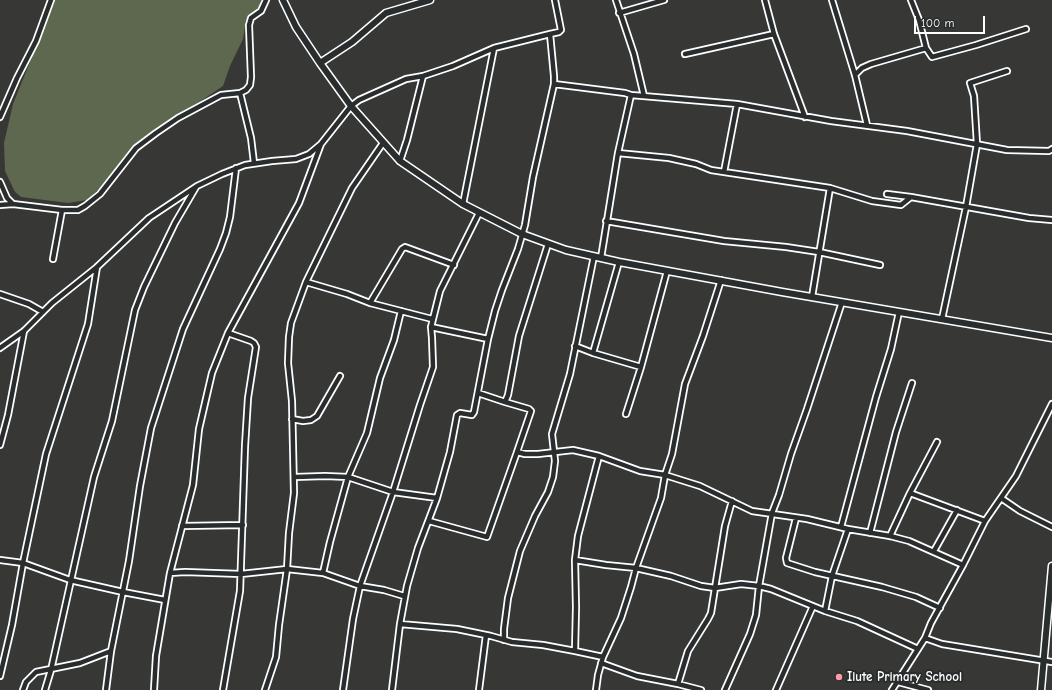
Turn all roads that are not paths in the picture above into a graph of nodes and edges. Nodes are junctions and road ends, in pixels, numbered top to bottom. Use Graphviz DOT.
graph roads {
  1 [pos="51,0"];
  2 [pos="266,0"];
  3 [pos="283,0"];
  4 [pos="430,0"];
  5 [pos="555,0"];
  6 [pos="616,0"];
  7 [pos="664,0"];
  8 [pos="765,0"];
  9 [pos="832,0"];
  10 [pos="911,0"];
  11 [pos="619,13"];
  12 [pos="1026,29"];
  13 [pos="550,34"];
  14 [pos="774,34"];
  15 [pos="494,48"];
  16 [pos="926,48"];
  17 [pos="685,54"];
  18 [pos="320,63"];
  19 [pos="1006,71"];
  20 [pos="855,74"];
  21 [pos="423,76"];
  22 [pos="554,84"];
  23 [pos="240,93"];
  24 [pos="631,95"];
  25 [pos="644,96"];
  26 [pos="736,104"];
  27 [pos="351,106"];
  28 [pos="805,117"];
  29 [pos="0,118"];
  30 [pos="867,125"];
  31 [pos="383,143"];
  32 [pos="321,144"];
  33 [pos="977,144"];
  34 [pos="1052,149"];
  35 [pos="618,153"];
  36 [pos="400,161"];
  37 [pos="254,163"];
  38 [pos="236,168"];
  39 [pos="724,172"];
  40 [pos="0,182"];
  41 [pos="197,186"];
  42 [pos="830,188"];
  43 [pos="887,194"];
  44 [pos="911,197"];
  45 [pos="13,204"];
  46 [pos="462,204"];
  47 [pos="0,205"];
  48 [pos="966,207"];
  49 [pos="62,210"];
  50 [pos="480,213"];
  51 [pos="1052,220"];
  52 [pos="606,221"];
  53 [pos="522,234"];
  54 [pos="548,244"];
  55 [pos="819,252"];
  56 [pos="594,256"];
  57 [pos="53,258"];
  58 [pos="601,258"];
  59 [pos="619,262"];
  60 [pos="454,265"];
  61 [pos="880,265"];
  62 [pos="97,268"];
  63 [pos="667,271"];
  64 [pos="721,280"];
  65 [pos="306,282"];
  66 [pos="0,294"];
  67 [pos="812,297"];
  68 [pos="842,302"];
  69 [pos="370,303"];
  70 [pos="401,311"];
  71 [pos="43,312"];
  72 [pos="899,312"];
  73 [pos="432,319"];
  74 [pos="942,319"];
  75 [pos="430,328"];
  76 [pos="24,331"];
  77 [pos="228,333"];
  78 [pos="1052,338"];
  79 [pos="488,339"];
  80 [pos="576,346"];
  81 [pos="0,348"];
  82 [pos="593,352"];
  83 [pos="641,367"];
  84 [pos="340,376"];
  85 [pos="912,383"];
  86 [pos="478,393"];
  87 [pos="505,402"];
  88 [pos="1052,404"];
  89 [pos="626,414"];
  90 [pos="292,419"];
  91 [pos="937,442"];
  92 [pos="0,445"];
  93 [pos="517,452"];
  94 [pos="554,453"];
  95 [pos="599,456"];
  96 [pos="665,476"];
  97 [pos="295,477"];
  98 [pos="348,477"];
  99 [pos="393,492"];
  100 [pos="910,493"];
  101 [pos="437,498"];
  102 [pos="1001,498"];
  103 [pos="732,501"];
  104 [pos="957,510"];
  105 [pos="772,513"];
  106 [pos="796,518"];
  107 [pos="429,521"];
  108 [pos="985,521"];
  109 [pos="243,525"];
  110 [pos="182,526"];
  111 [pos="841,527"];
  112 [pos="1052,527"];
  113 [pos="848,529"];
  114 [pos="870,533"];
  115 [pos="890,536"];
  116 [pos="934,551"];
  117 [pos="0,560"];
  118 [pos="575,560"];
  119 [pos="23,563"];
  120 [pos="963,565"];
  121 [pos="1052,566"];
  122 [pos="636,568"];
  123 [pos="286,569"];
  124 [pos="170,573"];
  125 [pos="323,573"];
  126 [pos="241,574"];
  127 [pos="832,576"];
  128 [pos="70,580"];
  129 [pos="360,586"];
  130 [pos="759,586"];
  131 [pos="715,588"];
  132 [pos="123,592"];
  133 [pos="404,596"];
  134 [pos="165,600"];
  135 [pos="813,606"];
  136 [pos="940,608"];
  137 [pos="825,611"];
  138 [pos="400,624"];
  139 [pos="486,635"];
  140 [pos="926,638"];
  141 [pos="504,640"];
  142 [pos="918,649"];
  143 [pos="111,651"];
  144 [pos="575,651"];
  145 [pos="604,657"];
  146 [pos="1044,662"];
  147 [pos="1052,662"];
  148 [pos="601,663"];
  149 [pos="51,670"];
  150 [pos="0,676"];
  151 [pos="898,682"];
  152 [pos="678,684"];
  153 [pos="23,690"];
  154 [pos="45,690"];
  155 [pos="106,690"];
  156 [pos="154,690"];
  157 [pos="222,690"];
  158 [pos="265,690"];
  159 [pos="343,690"];
  160 [pos="392,690"];
  161 [pos="479,690"];
  162 [pos="596,690"];
  163 [pos="701,690"];
  164 [pos="725,690"];
  165 [pos="776,690"];
  166 [pos="892,690"];
  167 [pos="928,690"];
  168 [pos="1041,690"];
  1 -- 29 [label="street"];
  2 -- 23 [label="street"];
  3 -- 18 [label="main road"];
  4 -- 18 [label="main road"];
  5 -- 13 [label="street"];
  6 -- 11 [label="street"];
  7 -- 11 [label="street"];
  8 -- 14 [label="street"];
  9 -- 20 [label="street"];
  10 -- 16 [label="street"];
  11 -- 25 [label="street"];
  12 -- 16 [label="street"];
  13 -- 15 [label="street"];
  13 -- 22 [label="street"];
  14 -- 17 [label="street"];
  14 -- 28 [label="street"];
  15 -- 21 [label="street"];
  15 -- 46 [label="street"];
  16 -- 20 [label="street"];
  18 -- 27 [label="main road"];
  19 -- 33 [label="street"];
  20 -- 30 [label="street"];
  21 -- 27 [label="street"];
  21 -- 36 [label="street"];
  22 -- 24 [label="street"];
  22 -- 53 [label="street"];
  23 -- 37 [label="street"];
  23 -- 49 [label="street"];
  24 -- 25 [label="street"];
  24 -- 35 [label="street"];
  25 -- 26 [label="street"];
  26 -- 28 [label="street"];
  26 -- 39 [label="street"];
  27 -- 31 [label="main road"];
  27 -- 32 [label="street"];
  28 -- 30 [label="street"];
  30 -- 33 [label="street"];
  31 -- 36 [label="main road"];
  31 -- 65 [label="street"];
  32 -- 37 [label="street"];
  32 -- 77 [label="street"];
  33 -- 34 [label="street"];
  33 -- 48 [label="street"];
  35 -- 39 [label="street"];
  35 -- 52 [label="street"];
  36 -- 46 [label="main road"];
  37 -- 38 [label="street"];
  38 -- 41 [label="street"];
  38 -- 132 [label="street"];
  39 -- 42 [label="street"];
  40 -- 45 [label="street"];
  41 -- 62 [label="street"];
  41 -- 128 [label="street"];
  42 -- 44 [label="street"];
  42 -- 55 [label="street"];
  43 -- 44 [label="street"];
  44 -- 48 [label="street"];
  45 -- 47 [label="street"];
  45 -- 49 [label="street"];
  46 -- 50 [label="main road"];
  48 -- 51 [label="street"];
  48 -- 74 [label="street"];
  49 -- 57 [label="street"];
  50 -- 53 [label="main road"];
  50 -- 60 [label="street"];
  52 -- 55 [label="street"];
  52 -- 58 [label="street"];
  53 -- 54 [label="main road"];
  53 -- 79 [label="street"];
  54 -- 56 [label="main road"];
  54 -- 87 [label="street"];
  55 -- 61 [label="street"];
  55 -- 67 [label="street"];
  56 -- 58 [label="main road"];
  56 -- 80 [label="street"];
  58 -- 59 [label="main road"];
  59 -- 63 [label="main road"];
  59 -- 82 [label="street"];
  60 -- 69 [label="street"];
  60 -- 73 [label="street"];
  62 -- 71 [label="street"];
  62 -- 119 [label="street"];
  63 -- 64 [label="main road"];
  63 -- 83 [label="street"];
  64 -- 67 [label="main road"];
  64 -- 96 [label="street"];
  65 -- 69 [label="street"];
  65 -- 90 [label="street"];
  66 -- 71 [label="street"];
  67 -- 68 [label="main road"];
  68 -- 72 [label="main road"];
  68 -- 105 [label="street"];
  69 -- 70 [label="street"];
  70 -- 73 [label="street"];
  70 -- 98 [label="street"];
  71 -- 76 [label="street"];
  72 -- 74 [label="main road"];
  72 -- 111 [label="street"];
  73 -- 75 [label="street"];
  74 -- 78 [label="main road"];
  75 -- 79 [label="street"];
  75 -- 99 [label="street"];
  76 -- 81 [label="street"];
  76 -- 92 [label="street"];
  77 -- 109 [label="street"];
  77 -- 110 [label="street"];
  79 -- 86 [label="street"];
  80 -- 82 [label="street"];
  80 -- 94 [label="street"];
  82 -- 83 [label="street"];
  83 -- 89 [label="street"];
  84 -- 90 [label="street"];
  85 -- 114 [label="street"];
  86 -- 87 [label="street"];
  86 -- 101 [label="street"];
  87 -- 93 [label="street"];
  88 -- 102 [label="street"];
  90 -- 97 [label="street"];
  91 -- 100 [label="street"];
  93 -- 94 [label="street"];
  93 -- 107 [label="street"];
  94 -- 95 [label="street"];
  94 -- 141 [label="street"];
  95 -- 96 [label="street"];
  95 -- 118 [label="street"];
  96 -- 103 [label="street"];
  96 -- 122 [label="street"];
  97 -- 98 [label="street"];
  97 -- 123 [label="street"];
  98 -- 99 [label="street"];
  98 -- 125 [label="street"];
  99 -- 101 [label="street"];
  99 -- 129 [label="street"];
  100 -- 104 [label="street"];
  100 -- 115 [label="street"];
  101 -- 107 [label="street"];
  102 -- 108 [label="street"];
  102 -- 112 [label="street"];
  103 -- 105 [label="street"];
  103 -- 131 [label="street"];
  104 -- 108 [label="street"];
  104 -- 116 [label="street"];
  105 -- 106 [label="street"];
  105 -- 130 [label="street"];
  106 -- 111 [label="street"];
  106 -- 127 [label="street"];
  107 -- 133 [label="street"];
  108 -- 120 [label="street"];
  109 -- 110 [label="street"];
  109 -- 126 [label="street"];
  110 -- 124 [label="street"];
  111 -- 113 [label="street"];
  113 -- 114 [label="street"];
  113 -- 127 [label="street"];
  114 -- 115 [label="street"];
  115 -- 116 [label="street"];
  116 -- 120 [label="street"];
  117 -- 119 [label="street"];
  118 -- 122 [label="street"];
  118 -- 144 [label="street"];
  119 -- 128 [label="street"];
  119 -- 150 [label="street"];
  120 -- 136 [label="street"];
  121 -- 146 [label="main road"];
  122 -- 131 [label="street"];
  122 -- 145 [label="street"];
  123 -- 125 [label="street"];
  123 -- 126 [label="street"];
  123 -- 158 [label="street"];
  124 -- 126 [label="street"];
  124 -- 134 [label="street"];
  125 -- 129 [label="street"];
  126 -- 157 [label="street"];
  127 -- 136 [label="street"];
  127 -- 137 [label="street"];
  128 -- 132 [label="street"];
  128 -- 149 [label="street"];
  129 -- 133 [label="street"];
  129 -- 159 [label="street"];
  130 -- 131 [label="street"];
  130 -- 135 [label="street"];
  130 -- 164 [label="street"];
  131 -- 152 [label="street"];
  132 -- 134 [label="street"];
  132 -- 143 [label="street"];
  133 -- 138 [label="street"];
  134 -- 156 [label="street"];
  135 -- 137 [label="street"];
  135 -- 165 [label="street"];
  136 -- 140 [label="street"];
  137 -- 142 [label="street"];
  138 -- 139 [label="street"];
  138 -- 160 [label="street"];
  139 -- 141 [label="street"];
  139 -- 161 [label="street"];
  140 -- 142 [label="street"];
  140 -- 146 [label="street"];
  141 -- 144 [label="street"];
  142 -- 151 [label="street"];
  143 -- 149 [label="street"];
  143 -- 155 [label="street"];
  144 -- 145 [label="street"];
  145 -- 148 [label="street"];
  146 -- 147 [label="street"];
  146 -- 168 [label="main road"];
  148 -- 152 [label="street"];
  148 -- 162 [label="street"];
  149 -- 153 [label="street"];
  149 -- 154 [label="street"];
  151 -- 166 [label="street"];
  151 -- 167 [label="street"];
  152 -- 163 [label="street"];
}
